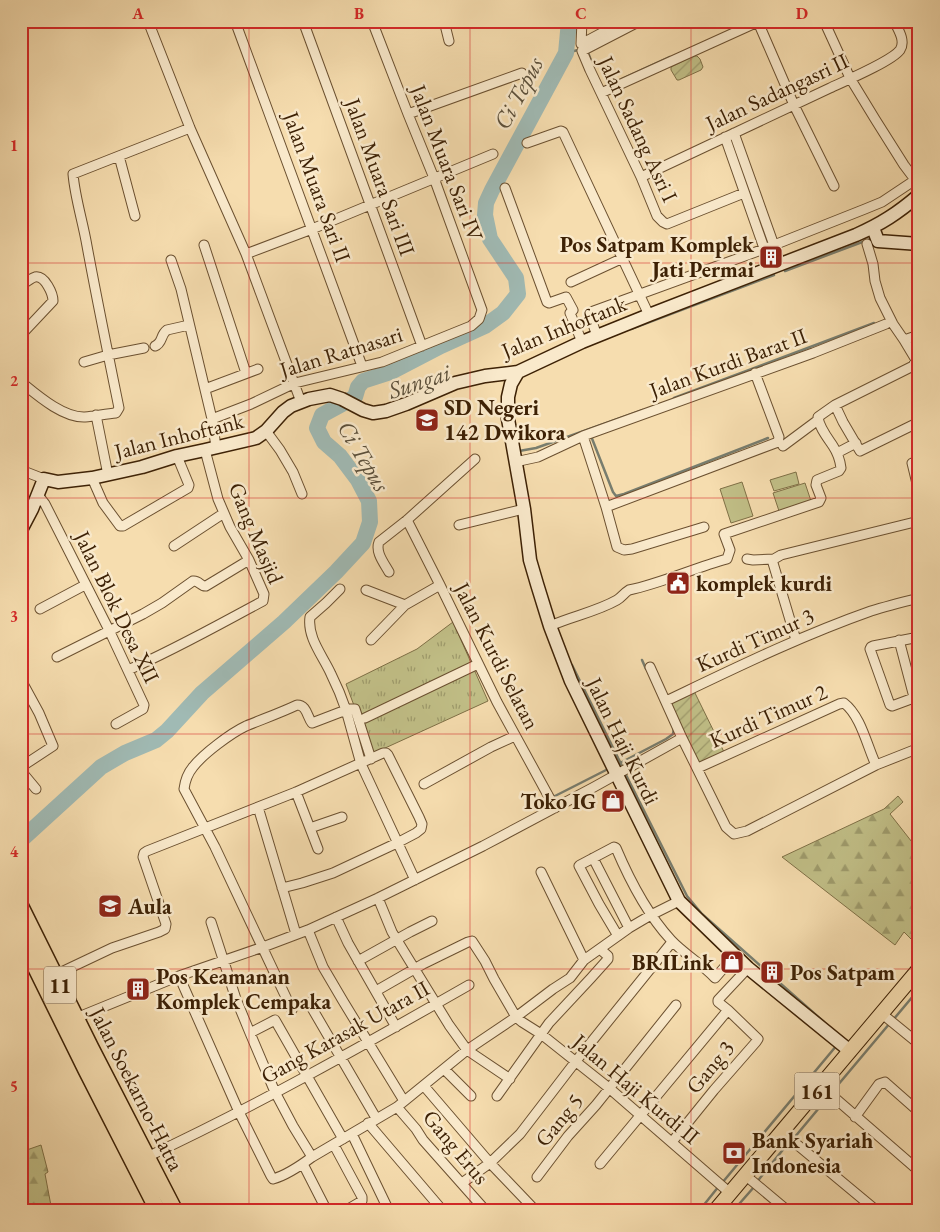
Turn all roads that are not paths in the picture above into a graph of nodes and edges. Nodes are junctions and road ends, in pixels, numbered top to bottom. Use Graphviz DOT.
graph roads {
  1 [pos="148,21"];
  2 [pos="235,21"];
  3 [pos="303,21"];
  4 [pos="372,21"];
  5 [pos="444,21"];
  6 [pos="582,21"];
  7 [pos="624,21"];
  8 [pos="640,21"];
  9 [pos="824,21"];
  10 [pos="894,21"];
  11 [pos="759,22"];
  12 [pos="449,41"];
  13 [pos="584,49"];
  14 [pos="522,74"];
  15 [pos="850,78"];
  16 [pos="601,93"];
  17 [pos="794,105"];
  18 [pos="408,114"];
  19 [pos="190,128"];
  20 [pos="734,133"];
  21 [pos="725,138"];
  22 [pos="527,143"];
  23 [pos="493,154"];
  24 [pos="120,156"];
  25 [pos="641,177"];
  26 [pos="434,178"];
  27 [pos="917,183"];
  28 [pos="834,186"];
  29 [pos="505,188"];
  30 [pos="744,193"];
  31 [pos="919,195"];
  32 [pos="370,204"];
  33 [pos="135,216"];
  34 [pos="873,228"];
  35 [pos="312,229"];
  36 [pos="867,244"];
  37 [pos="919,244"];
  38 [pos="204,245"];
  39 [pos="774,245"];
  40 [pos="764,249"];
  41 [pos="246,254"];
  42 [pos="623,258"];
  43 [pos="171,260"];
  44 [pos="776,266"];
  45 [pos="572,282"];
  46 [pos="21,286"];
  47 [pos="640,295"];
  48 [pos="649,315"];
  49 [pos="480,319"];
  50 [pos="886,324"];
  51 [pos="189,325"];
  52 [pos="21,335"];
  53 [pos="597,336"];
  54 [pos="919,336"];
  55 [pos="904,340"];
  56 [pos="582,342"];
  57 [pos="155,346"];
  58 [pos="422,346"];
  59 [pos="144,348"];
  60 [pos="108,355"];
  61 [pos="84,362"];
  62 [pos="362,366"];
  63 [pos="258,369"];
  64 [pos="518,372"];
  65 [pos="246,373"];
  66 [pos="755,373"];
  67 [pos="21,382"];
  68 [pos="205,389"];
  69 [pos="298,394"];
  70 [pos="835,406"];
  71 [pos="96,415"];
  72 [pos="212,419"];
  73 [pos="818,420"];
  74 [pos="919,422"];
  75 [pos="266,431"];
  76 [pos="583,436"];
  77 [pos="856,443"];
  78 [pos="213,445"];
  79 [pos="783,446"];
  80 [pos="837,453"];
  81 [pos="177,456"];
  82 [pos="475,458"];
  83 [pos="515,462"];
  84 [pos="912,463"];
  85 [pos="21,470"];
  86 [pos="108,475"];
  87 [pos="92,478"];
  88 [pos="44,479"];
  89 [pos="919,492"];
  90 [pos="302,494"];
  91 [pos="38,495"];
  92 [pos="606,507"];
  93 [pos="524,509"];
  94 [pos="224,512"];
  95 [pos="407,520"];
  96 [pos="919,521"];
  97 [pos="459,525"];
  98 [pos="704,528"];
  99 [pos="21,530"];
  100 [pos="174,546"];
  101 [pos="747,559"];
  102 [pos="774,559"];
  103 [pos="249,560"];
  104 [pos="389,572"];
  105 [pos="85,585"];
  106 [pos="440,585"];
  107 [pos="340,588"];
  108 [pos="366,590"];
  109 [pos="919,598"];
  110 [pos="405,605"];
  111 [pos="40,609"];
  112 [pos="552,625"];
  113 [pos="109,630"];
  114 [pos="919,638"];
  115 [pos="371,640"];
  116 [pos="796,640"];
  117 [pos="899,640"];
  118 [pos="57,657"];
  119 [pos="478,664"];
  120 [pos="650,667"];
  121 [pos="128,670"];
  122 [pos="21,680"];
  123 [pos="916,697"];
  124 [pos="666,701"];
  125 [pos="346,710"];
  126 [pos="365,718"];
  127 [pos="116,724"];
  128 [pos="515,736"];
  129 [pos="682,738"];
  130 [pos="919,748"];
  131 [pos="371,759"];
  132 [pos="360,764"];
  133 [pos="876,765"];
  134 [pos="698,768"];
  135 [pos="21,769"];
  136 [pos="622,772"];
  137 [pos="424,784"];
  138 [pos="36,789"];
  139 [pos="296,792"];
  140 [pos="258,807"];
  141 [pos="555,808"];
  142 [pos="342,817"];
  143 [pos="310,828"];
  144 [pos="205,829"];
  145 [pos="397,843"];
  146 [pos="318,849"];
  147 [pos="593,858"];
  148 [pos="541,872"];
  149 [pos="415,880"];
  150 [pos="282,888"];
  151 [pos="378,898"];
  152 [pos="680,901"];
  153 [pos="21,907"];
  154 [pos="651,916"];
  155 [pos="336,917"];
  156 [pos="432,921"];
  157 [pos="211,922"];
  158 [pos="629,928"];
  159 [pos="308,930"];
  160 [pos="296,934"];
  161 [pos="618,936"];
  162 [pos="21,938"];
  163 [pos="396,940"];
  164 [pos="672,942"];
  165 [pos="263,947"];
  166 [pos="600,949"];
  167 [pos="735,955"];
  168 [pos="584,960"];
  169 [pos="223,961"];
  170 [pos="358,961"];
  171 [pos="748,968"];
  172 [pos="415,969"];
  173 [pos="919,970"];
  174 [pos="55,975"];
  175 [pos="179,976"];
  176 [pos="469,985"];
  177 [pos="376,991"];
  178 [pos="306,1003"];
  179 [pos="436,1004"];
  180 [pos="676,1005"];
  181 [pos="292,1010"];
  182 [pos="728,1010"];
  183 [pos="881,1014"];
  184 [pos="516,1017"];
  185 [pos="76,1018"];
  186 [pos="396,1027"];
  187 [pos="250,1032"];
  188 [pos="541,1034"];
  189 [pos="368,1043"];
  190 [pos="919,1044"];
  191 [pos="468,1050"];
  192 [pos="850,1051"];
  193 [pos="340,1057"];
  194 [pos="576,1062"];
  195 [pos="93,1067"];
  196 [pos="444,1069"];
  197 [pos="308,1076"];
  198 [pos="510,1079"];
  199 [pos="424,1086"];
  200 [pos="610,1088"];
  201 [pos="825,1090"];
  202 [pos="275,1092"];
  203 [pos="470,1096"];
  204 [pos="497,1096"];
  205 [pos="400,1104"];
  206 [pos="239,1112"];
  207 [pos="919,1112"];
  208 [pos="640,1115"];
  209 [pos="855,1116"];
  210 [pos="372,1121"];
  211 [pos="782,1132"];
  212 [pos="352,1134"];
  213 [pos="343,1139"];
  214 [pos="672,1142"];
  215 [pos="334,1145"];
  216 [pos="147,1157"];
  217 [pos="312,1157"];
  218 [pos="490,1163"];
  219 [pos="302,1164"];
  220 [pos="600,1164"];
  221 [pos="919,1171"];
  222 [pos="745,1175"];
  223 [pos="537,1177"];
  224 [pos="462,1183"];
  225 [pos="730,1194"];
  226 [pos="439,1210"];
  227 [pos="158,1211"];
  228 [pos="175,1211"];
  229 [pos="327,1211"];
  230 [pos="345,1211"];
  231 [pos="389,1211"];
  232 [pos="486,1211"];
  233 [pos="536,1211"];
  234 [pos="715,1211"];
  235 [pos="788,1211"];
  236 [pos="877,1211"];
  1 -- 19 [label="street"];
  2 -- 35 [label="street, Jalan Muara Sari II"];
  3 -- 32 [label="street, Jalan Muara Sari III"];
  4 -- 18 [label="street, Jalan Muara Sari IV"];
  5 -- 12 [label="street"];
  6 -- 13 [label="street"];
  7 -- 13 [label="street"];
  8 -- 13 [label="street"];
  9 -- 15 [label="street"];
  10 -- 15 [label="street, Jalan Sadangasri II"];
  11 -- 16 [label="street"];
  11 -- 17 [label="street"];
  13 -- 16 [label="street, Jalan Sadang Asri I"];
  14 -- 18 [label="street"];
  15 -- 17 [label="street, Jalan Sadangasri II"];
  15 -- 27 [label="street"];
  16 -- 25 [label="street, Jalan Sadang Asri I"];
  17 -- 20 [label="street, Jalan Sadangasri II"];
  17 -- 28 [label="street"];
  18 -- 26 [label="street, Jalan Muara Sari IV"];
  19 -- 24 [label="street"];
  19 -- 41 [label="street"];
  20 -- 21 [label="street, Jalan Sadangasri II"];
  20 -- 39 [label="street"];
  21 -- 25 [label="street, Jalan Sadangasri II"];
  21 -- 30 [label="street"];
  22 -- 42 [label="street"];
  23 -- 26 [label="street"];
  24 -- 33 [label="street"];
  24 -- 60 [label="street"];
  25 -- 30 [label="street, Jalan Sadang Asri I"];
  26 -- 32 [label="street"];
  26 -- 49 [label="street, Jalan Muara Sari IV"];
  27 -- 39 [label="street"];
  29 -- 56 [label="street"];
  30 -- 40 [label="street"];
  31 -- 34 [label="main road, Jalan Inhoftank"];
  32 -- 35 [label="street"];
  32 -- 58 [label="street, Jalan Muara Sari III"];
  34 -- 37 [label="main road"];
  34 -- 44 [label="main road, Jalan Inhoftank"];
  35 -- 41 [label="street"];
  35 -- 62 [label="street, Jalan Muara Sari II"];
  36 -- 55 [label="street"];
  38 -- 65 [label="street"];
  39 -- 40 [label="street"];
  39 -- 44 [label="street"];
  40 -- 44 [label="street"];
  40 -- 47 [label="street"];
  41 -- 69 [label="street"];
  42 -- 45 [label="street"];
  42 -- 47 [label="street"];
  43 -- 51 [label="street, Gang Masjid"];
  44 -- 48 [label="main road, Jalan Inhoftank"];
  46 -- 52 [label="street"];
  47 -- 48 [label="street"];
  47 -- 53 [label="street"];
  48 -- 53 [label="main road, Jalan Inhoftank"];
  49 -- 58 [label="street, Jalan Ratnasari"];
  50 -- 66 [label="street, Jalan Kurdi Barat II"];
  51 -- 57 [label="street"];
  51 -- 68 [label="street, Gang Masjid"];
  53 -- 56 [label="main road, Jalan Inhoftank"];
  54 -- 55 [label="street"];
  55 -- 70 [label="street"];
  56 -- 64 [label="main road, Jalan Inhoftank"];
  58 -- 62 [label="street, Jalan Ratnasari"];
  59 -- 60 [label="street"];
  60 -- 61 [label="street"];
  60 -- 71 [label="street"];
  62 -- 69 [label="street, Jalan Ratnasari"];
  63 -- 65 [label="street"];
  64 -- 69 [label="main road, Jalan Inhoftank"];
  64 -- 83 [label="main road, Jalan Haji Kurdi"];
  65 -- 68 [label="street"];
  66 -- 76 [label="street, Jalan Kurdi Barat II"];
  66 -- 92 [label="street"];
  67 -- 71 [label="street"];
  68 -- 72 [label="street, Gang Masjid"];
  69 -- 72 [label="street, Jalan Ratnasari"];
  69 -- 75 [label="main road, Jalan Inhoftank"];
  70 -- 73 [label="street"];
  70 -- 77 [label="street"];
  71 -- 86 [label="street"];
  72 -- 78 [label="street, Gang Masjid"];
  73 -- 79 [label="street"];
  73 -- 80 [label="street"];
  74 -- 77 [label="street"];
  75 -- 78 [label="main road, Jalan Inhoftank"];
  75 -- 90 [label="street"];
  76 -- 83 [label="street, Jalan Kurdi Barat II"];
  76 -- 92 [label="street"];
  77 -- 80 [label="street"];
  78 -- 81 [label="main road, Jalan Inhoftank"];
  78 -- 94 [label="street, Gang Masjid"];
  80 -- 112 [label="street"];
  81 -- 86 [label="main road, Jalan Inhoftank"];
  81 -- 87 [label="street"];
  82 -- 95 [label="street"];
  83 -- 93 [label="main road, Jalan Haji Kurdi"];
  84 -- 89 [label="street"];
  85 -- 88 [label="street"];
  86 -- 87 [label="main road, Jalan Inhoftank"];
  87 -- 88 [label="main road, Jalan Inhoftank"];
  88 -- 91 [label="main road"];
  91 -- 99 [label="main road"];
  91 -- 105 [label="street, Jalan Blok Desa XII"];
  92 -- 98 [label="street"];
  93 -- 97 [label="street"];
  93 -- 112 [label="main road, Jalan Haji Kurdi"];
  94 -- 100 [label="street"];
  94 -- 103 [label="street, Gang Masjid"];
  95 -- 104 [label="street"];
  95 -- 106 [label="street, Jalan Kurdi Selatan"];
  96 -- 102 [label="street"];
  101 -- 102 [label="street"];
  102 -- 116 [label="street"];
  103 -- 113 [label="street"];
  103 -- 121 [label="street, Gang Masjid"];
  105 -- 111 [label="street"];
  105 -- 113 [label="street, Jalan Blok Desa XII"];
  106 -- 110 [label="street"];
  106 -- 119 [label="street, Jalan Kurdi Selatan"];
  107 -- 125 [label="street"];
  108 -- 110 [label="street"];
  109 -- 116 [label="street, Kurdi Timur 3"];
  110 -- 115 [label="street"];
  112 -- 136 [label="main road, Jalan Haji Kurdi"];
  113 -- 118 [label="street"];
  113 -- 121 [label="street, Jalan Blok Desa XII"];
  114 -- 117 [label="street"];
  116 -- 124 [label="street, Kurdi Timur 3"];
  117 -- 123 [label="street"];
  117 -- 123 [label="street"];
  119 -- 126 [label="street"];
  119 -- 128 [label="street, Jalan Kurdi Selatan"];
  120 -- 124 [label="street"];
  121 -- 127 [label="street, Jalan Blok Desa XII"];
  122 -- 135 [label="street"];
  124 -- 129 [label="street"];
  125 -- 131 [label="street"];
  125 -- 132 [label="street"];
  125 -- 144 [label="street"];
  128 -- 137 [label="street"];
  128 -- 141 [label="street, Jalan Kurdi Selatan"];
  129 -- 134 [label="street"];
  129 -- 136 [label="street"];
  130 -- 133 [label="street"];
  131 -- 132 [label="street"];
  131 -- 145 [label="street"];
  132 -- 139 [label="street"];
  132 -- 145 [label="street"];
  133 -- 134 [label="street, Kurdi Timur 2"];
  133 -- 134 [label="street"];
  135 -- 138 [label="street"];
  136 -- 141 [label="street"];
  136 -- 152 [label="main road, Jalan Haji Kurdi"];
  139 -- 140 [label="street"];
  139 -- 143 [label="street"];
  140 -- 144 [label="street"];
  140 -- 150 [label="street"];
  141 -- 149 [label="street"];
  142 -- 143 [label="street"];
  143 -- 146 [label="street"];
  144 -- 165 [label="street"];
  144 -- 174 [label="street"];
  145 -- 149 [label="street"];
  145 -- 150 [label="street"];
  147 -- 154 [label="street"];
  147 -- 158 [label="street"];
  147 -- 161 [label="street"];
  148 -- 168 [label="street"];
  149 -- 151 [label="street"];
  150 -- 160 [label="street"];
  151 -- 155 [label="street"];
  151 -- 163 [label="street"];
  152 -- 154 [label="street"];
  152 -- 167 [label="main road, Jalan Haji Kurdi"];
  153 -- 174 [label="highway, Jalan Soekarno-Hatta / 11"];
  154 -- 158 [label="street"];
  154 -- 164 [label="street"];
  155 -- 159 [label="street"];
  155 -- 170 [label="street"];
  156 -- 163 [label="street"];
  157 -- 169 [label="street"];
  158 -- 161 [label="street"];
  159 -- 160 [label="street"];
  159 -- 189 [label="street, Gang Erus"];
  160 -- 165 [label="street"];
  161 -- 166 [label="street"];
  162 -- 195 [label="highway, Jalan Soekarno-Hatta / 11"];
  163 -- 170 [label="street"];
  163 -- 172 [label="street"];
  164 -- 167 [label="street"];
  164 -- 194 [label="street"];
  165 -- 169 [label="street"];
  165 -- 181 [label="street"];
  166 -- 168 [label="street"];
  166 -- 188 [label="street"];
  167 -- 171 [label="main road, Jalan Haji Kurdi"];
  168 -- 184 [label="street"];
  169 -- 175 [label="street"];
  169 -- 187 [label="street"];
  170 -- 177 [label="street"];
  171 -- 182 [label="street"];
  171 -- 192 [label="main road, Jalan Haji Kurdi"];
  172 -- 177 [label="street"];
  172 -- 179 [label="street"];
  172 -- 184 [label="street"];
  173 -- 183 [label="main road, 161"];
  174 -- 185 [label="highway, Jalan Soekarno-Hatta / 11"];
  175 -- 185 [label="street"];
  175 -- 206 [label="street"];
  176 -- 179 [label="street, Gang Karasak Utara II"];
  177 -- 186 [label="street"];
  178 -- 193 [label="street"];
  179 -- 186 [label="street, Gang Karasak Utara II"];
  179 -- 191 [label="street"];
  180 -- 200 [label="street, Gang 5"];
  182 -- 208 [label="street"];
  182 -- 214 [label="street, Gang 3"];
  183 -- 190 [label="street"];
  183 -- 192 [label="main road, 161"];
  184 -- 188 [label="street, Jalan Haji Kurdi II"];
  184 -- 191 [label="street"];
  185 -- 195 [label="highway, Jalan Soekarno-Hatta / 11"];
  186 -- 189 [label="street, Gang Karasak Utara II"];
  187 -- 197 [label="street"];
  187 -- 202 [label="street"];
  188 -- 194 [label="street, Jalan Haji Kurdi II"];
  188 -- 198 [label="street"];
  189 -- 193 [label="street, Gang Karasak Utara II"];
  189 -- 205 [label="street, Gang Erus"];
  191 -- 196 [label="street"];
  191 -- 198 [label="street"];
  192 -- 201 [label="main road, 161"];
  193 -- 197 [label="street, Gang Karasak Utara II"];
  193 -- 210 [label="street"];
  194 -- 200 [label="street, Jalan Haji Kurdi II"];
  194 -- 218 [label="street"];
  195 -- 216 [label="highway, Jalan Soekarno-Hatta / 11"];
  195 -- 227 [label="highway, Jalan Soekarno-Hatta / 11"];
  196 -- 199 [label="street"];
  196 -- 203 [label="street"];
  197 -- 202 [label="street, Gang Karasak Utara II"];
  197 -- 213 [label="street"];
  198 -- 204 [label="street"];
  199 -- 205 [label="street"];
  199 -- 218 [label="street"];
  200 -- 208 [label="street, Jalan Haji Kurdi II"];
  200 -- 223 [label="street, Gang 5"];
  201 -- 209 [label="street"];
  201 -- 211 [label="main road, 161"];
  202 -- 206 [label="street, Gang Karasak Utara II"];
  202 -- 217 [label="street"];
  205 -- 210 [label="street"];
  205 -- 224 [label="street, Gang Erus"];
  206 -- 216 [label="street, Gang Karasak Utara II"];
  206 -- 219 [label="street"];
  207 -- 209 [label="street"];
  208 -- 214 [label="street, Jalan Haji Kurdi II"];
  208 -- 220 [label="street"];
  209 -- 221 [label="street"];
  210 -- 212 [label="street"];
  210 -- 226 [label="street"];
  211 -- 222 [label="main road, 161"];
  211 -- 236 [label="street"];
  212 -- 213 [label="street"];
  212 -- 231 [label="street"];
  213 -- 215 [label="street"];
  214 -- 225 [label="street, Jalan Haji Kurdi II"];
  215 -- 217 [label="street"];
  215 -- 230 [label="street"];
  216 -- 228 [label="highway, Jalan Soekarno-Hatta / 11"];
  217 -- 219 [label="street"];
  218 -- 224 [label="street"];
  218 -- 233 [label="street"];
  219 -- 229 [label="street"];
  222 -- 225 [label="main road, 161"];
  222 -- 235 [label="street"];
  224 -- 232 [label="street, Gang Erus"];
  225 -- 234 [label="main road, 161"];
}
